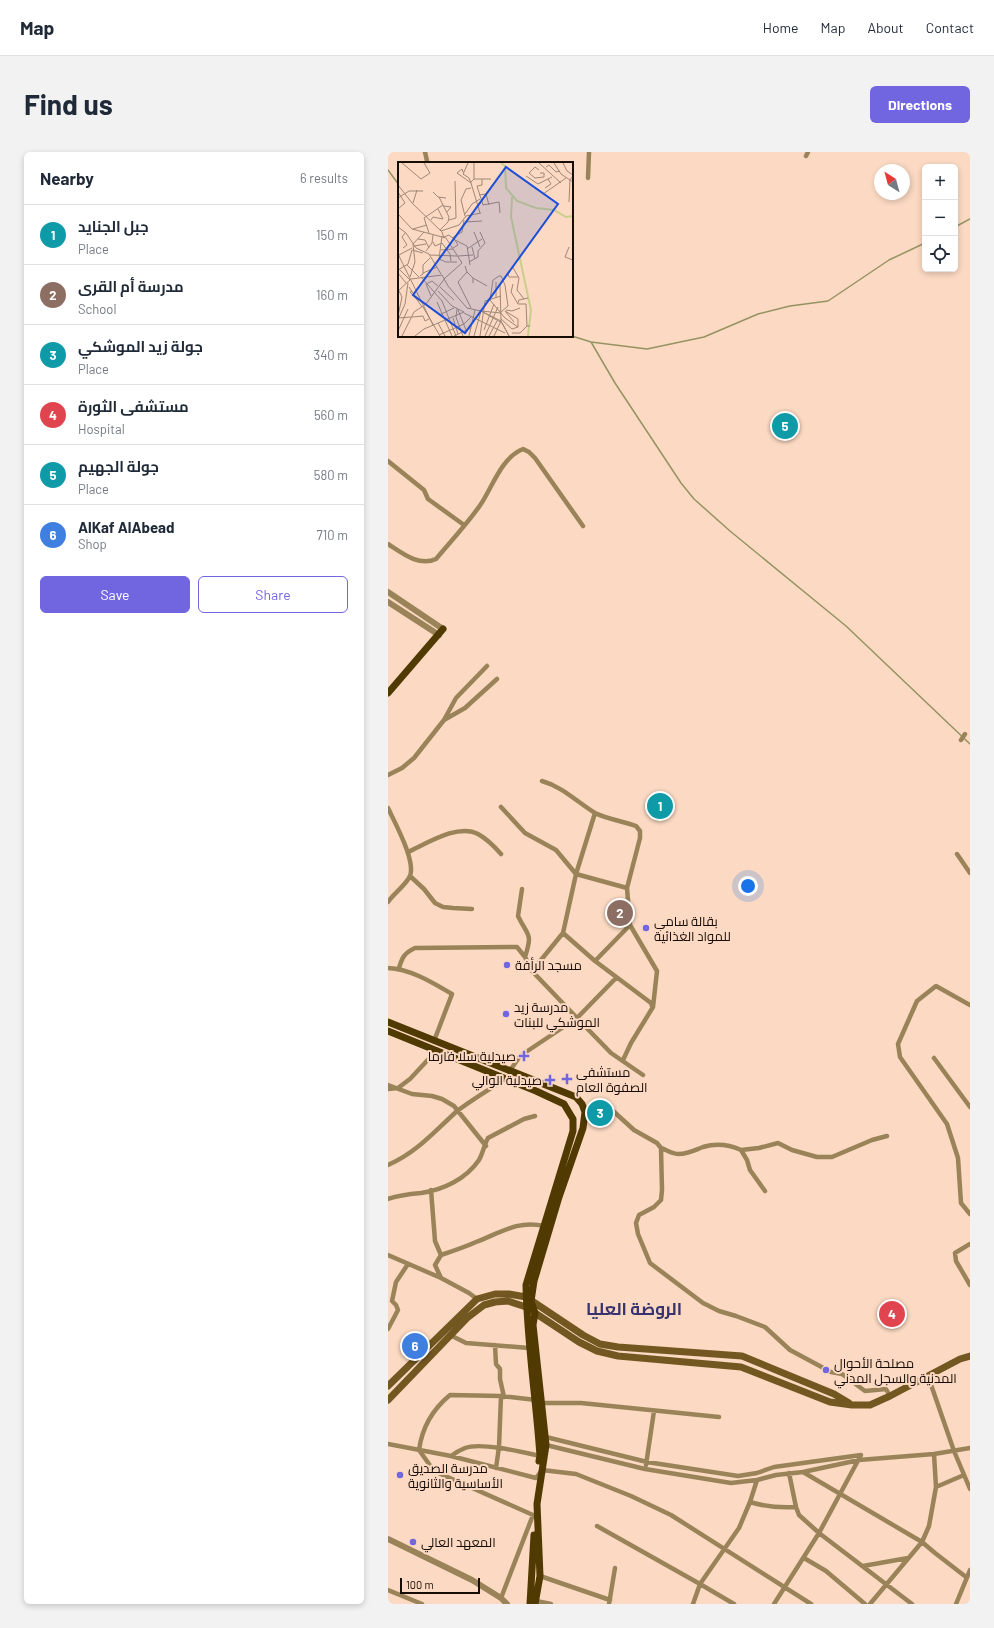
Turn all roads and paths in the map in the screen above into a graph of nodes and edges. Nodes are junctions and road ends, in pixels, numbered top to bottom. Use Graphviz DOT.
graph roads {
  1 [pos="425,152"];
  2 [pos="589,152"];
  3 [pos="427,161"];
  4 [pos="588,178"];
  5 [pos="388,461"];
  6 [pos="464,525"];
  7 [pos="583,526"];
  8 [pos="388,544"];
  9 [pos="388,592"];
  10 [pos="388,602"];
  11 [pos="441,632"];
  12 [pos="488,666"];
  13 [pos="498,679"];
  14 [pos="388,693"];
  15 [pos="444,720"];
  16 [pos="965,734"];
  17 [pos="961,740"];
  18 [pos="388,775"];
  19 [pos="542,781"];
  20 [pos="388,808"];
  21 [pos="501,808"];
  22 [pos="595,813"];
  23 [pos="408,852"];
  24 [pos="500,854"];
  25 [pos="957,854"];
  26 [pos="970,873"];
  27 [pos="576,874"];
  28 [pos="410,876"];
  29 [pos="627,888"];
  30 [pos="522,889"];
  31 [pos="388,902"];
  32 [pos="472,908"];
  33 [pos="630,925"];
  34 [pos="562,933"];
  35 [pos="525,957"];
  36 [pos="595,961"];
  37 [pos="388,968"];
  38 [pos="399,968"];
  39 [pos="532,970"];
  40 [pos="616,978"];
  41 [pos="970,1005"];
  42 [pos="653,1007"];
  43 [pos="577,1018"];
  44 [pos="388,1022"];
  45 [pos="388,1031"];
  46 [pos="434,1041"];
  47 [pos="437,1050"];
  48 [pos="934,1058"];
  49 [pos="624,1060"];
  50 [pos="509,1072"];
  51 [pos="643,1075"];
  52 [pos="505,1079"];
  53 [pos="388,1084"];
  54 [pos="398,1088"];
  55 [pos="388,1090"];
  56 [pos="970,1107"];
  57 [pos="612,1110"];
  58 [pos="458,1112"];
  59 [pos="534,1116"];
  60 [pos="887,1136"];
  61 [pos="486,1146"];
  62 [pos="661,1148"];
  63 [pos="741,1150"];
  64 [pos="388,1165"];
  65 [pos="431,1190"];
  66 [pos="765,1191"];
  67 [pos="388,1199"];
  68 [pos="970,1214"];
  69 [pos="544,1226"];
  70 [pos="970,1244"];
  71 [pos="388,1255"];
  72 [pos="441,1255"];
  73 [pos="408,1264"];
  74 [pos="441,1278"];
  75 [pos="970,1285"];
  76 [pos="477,1299"];
  77 [pos="529,1299"];
  78 [pos="390,1303"];
  79 [pos="526,1307"];
  80 [pos="535,1313"];
  81 [pos="388,1328"];
  82 [pos="450,1335"];
  83 [pos="495,1345"];
  84 [pos="530,1348"];
  85 [pos="970,1356"];
  86 [pos="928,1376"];
  87 [pos="388,1386"];
  88 [pos="890,1396"];
  89 [pos="502,1397"];
  90 [pos="388,1400"];
  91 [pos="539,1402"];
  92 [pos="852,1405"];
  93 [pos="654,1411"];
  94 [pos="719,1417"];
  95 [pos="546,1441"];
  96 [pos="388,1444"];
  97 [pos="500,1448"];
  98 [pos="970,1448"];
  99 [pos="419,1450"];
  100 [pos="954,1451"];
  101 [pos="934,1454"];
  102 [pos="451,1456"];
  103 [pos="540,1456"];
  104 [pos="859,1460"];
  105 [pos="647,1462"];
  106 [pos="496,1468"];
  107 [pos="645,1469"];
  108 [pos="542,1470"];
  109 [pos="803,1472"];
  110 [pos="789,1473"];
  111 [pos="964,1475"];
  112 [pos="536,1478"];
  113 [pos="757,1480"];
  114 [pos="936,1487"];
  115 [pos="970,1489"];
  116 [pos="840,1495"];
  117 [pos="750,1502"];
  118 [pos="796,1507"];
  119 [pos="597,1526"];
  120 [pos="819,1534"];
  121 [pos="388,1538"];
  122 [pos="922,1542"];
  123 [pos="725,1549"];
  124 [pos="804,1558"];
  125 [pos="908,1558"];
  126 [pos="863,1566"];
  127 [pos="615,1568"];
  128 [pos="970,1570"];
  129 [pos="540,1576"];
  130 [pos="966,1577"];
  131 [pos="700,1584"];
  132 [pos="887,1585"];
  133 [pos="785,1586"];
  134 [pos="388,1590"];
  135 [pos="501,1598"];
  136 [pos="610,1602"];
  137 [pos="534,1603"];
  138 [pos="422,1604"];
  139 [pos="507,1604"];
  140 [pos="551,1604"];
  141 [pos="693,1604"];
  142 [pos="734,1604"];
  143 [pos="774,1604"];
  144 [pos="811,1604"];
  145 [pos="865,1604"];
  146 [pos="870,1604"];
  147 [pos="912,1604"];
  148 [pos="956,1604"];
  1 -- 3 [label="street"];
  2 -- 4 [label="street"];
  5 -- 6 [label="street"];
  6 -- 7 [label="street"];
  6 -- 8 [label="street"];
  9 -- 11 [label="street"];
  10 -- 11 [label="street"];
  11 -- 14 [label="main road"];
  12 -- 15 [label="street"];
  13 -- 15 [label="street"];
  15 -- 18 [label="street"];
  16 -- 17 [label="street"];
  19 -- 22 [label="street"];
  20 -- 23 [label="street"];
  21 -- 27 [label="street"];
  22 -- 27 [label="street"];
  22 -- 29 [label="street"];
  23 -- 24 [label="street"];
  23 -- 28 [label="street"];
  25 -- 26 [label="street"];
  27 -- 29 [label="street"];
  27 -- 34 [label="street"];
  28 -- 31 [label="street"];
  28 -- 32 [label="street"];
  29 -- 33 [label="street"];
  30 -- 35 [label="street"];
  33 -- 36 [label="street"];
  33 -- 42 [label="street"];
  34 -- 36 [label="street"];
  34 -- 39 [label="street"];
  35 -- 38 [label="street"];
  35 -- 39 [label="street"];
  36 -- 40 [label="street"];
  37 -- 38 [label="street"];
  38 -- 46 [label="street"];
  39 -- 43 [label="street"];
  40 -- 42 [label="street"];
  40 -- 43 [label="street"];
  41 -- 68 [label="street"];
  42 -- 49 [label="street"];
  43 -- 49 [label="street"];
  43 -- 50 [label="street"];
  44 -- 46 [label="main road"];
  45 -- 47 [label="main road"];
  46 -- 50 [label="main road"];
  47 -- 52 [label="main road"];
  47 -- 54 [label="street"];
  48 -- 56 [label="street"];
  49 -- 51 [label="street"];
  50 -- 77 [label="main road"];
  52 -- 58 [label="street"];
  52 -- 69 [label="main road"];
  53 -- 54 [label="street"];
  54 -- 55 [label="street"];
  54 -- 58 [label="street"];
  57 -- 62 [label="street"];
  58 -- 61 [label="street"];
  58 -- 64 [label="street"];
  59 -- 61 [label="street"];
  60 -- 63 [label="street"];
  61 -- 65 [label="street"];
  62 -- 63 [label="street"];
  62 -- 88 [label="street"];
  63 -- 66 [label="street"];
  65 -- 67 [label="street"];
  65 -- 72 [label="street"];
  69 -- 72 [label="street"];
  69 -- 77 [label="main road"];
  70 -- 75 [label="street"];
  71 -- 73 [label="street"];
  72 -- 74 [label="street"];
  73 -- 74 [label="street"];
  73 -- 78 [label="street"];
  74 -- 76 [label="street"];
  76 -- 77 [label="main road"];
  76 -- 87 [label="main road"];
  77 -- 79 [label="main road"];
  77 -- 80 [label="main road"];
  77 -- 92 [label="main road"];
  78 -- 81 [label="street"];
  79 -- 80 [label="main road"];
  79 -- 82 [label="main road"];
  79 -- 84 [label="main road"];
  80 -- 91 [label="main road"];
  80 -- 92 [label="main road"];
  82 -- 83 [label="street"];
  82 -- 90 [label="main road"];
  83 -- 84 [label="street"];
  83 -- 89 [label="street"];
  84 -- 91 [label="main road"];
  85 -- 86 [label="main road"];
  86 -- 88 [label="main road"];
  86 -- 100 [label="street"];
  88 -- 92 [label="main road"];
  89 -- 91 [label="street"];
  89 -- 97 [label="street"];
  89 -- 99 [label="street"];
  91 -- 93 [label="street"];
  91 -- 95 [label="main road"];
  91 -- 103 [label="main road"];
  93 -- 94 [label="street"];
  93 -- 105 [label="street"];
  95 -- 105 [label="street"];
  95 -- 107 [label="street"];
  95 -- 108 [label="main road"];
  96 -- 99 [label="street"];
  97 -- 102 [label="street"];
  97 -- 103 [label="street"];
  97 -- 106 [label="street"];
  98 -- 100 [label="street"];
  99 -- 102 [label="street"];
  99 -- 135 [label="street"];
  100 -- 101 [label="street"];
  100 -- 111 [label="street"];
  101 -- 104 [label="street"];
  101 -- 114 [label="street"];
  102 -- 106 [label="street"];
  103 -- 112 [label="main road"];
  104 -- 105 [label="street"];
  104 -- 109 [label="street"];
  104 -- 116 [label="street"];
  105 -- 107 [label="street"];
  106 -- 112 [label="street"];
  107 -- 113 [label="street"];
  108 -- 112 [label="street"];
  108 -- 123 [label="street"];
  108 -- 129 [label="main road"];
  109 -- 110 [label="street"];
  109 -- 116 [label="street"];
  110 -- 113 [label="street"];
  110 -- 118 [label="street"];
  111 -- 114 [label="street"];
  111 -- 115 [label="street"];
  112 -- 137 [label="main road"];
  113 -- 117 [label="street"];
  114 -- 122 [label="street"];
  116 -- 120 [label="street"];
  116 -- 122 [label="street"];
  117 -- 118 [label="street"];
  117 -- 123 [label="street"];
  118 -- 120 [label="street"];
  119 -- 131 [label="street"];
  120 -- 124 [label="street"];
  120 -- 126 [label="street"];
  121 -- 135 [label="street"];
  122 -- 125 [label="street"];
  122 -- 130 [label="street"];
  123 -- 131 [label="street"];
  123 -- 133 [label="street"];
  124 -- 133 [label="street"];
  124 -- 145 [label="street"];
  125 -- 126 [label="street"];
  125 -- 132 [label="street"];
  126 -- 132 [label="street"];
  127 -- 136 [label="street"];
  128 -- 130 [label="street"];
  129 -- 136 [label="street"];
  129 -- 137 [label="main road"];
  130 -- 148 [label="street"];
  131 -- 141 [label="street"];
  131 -- 142 [label="street"];
  132 -- 146 [label="street"];
  132 -- 147 [label="street"];
  133 -- 143 [label="street"];
  133 -- 144 [label="street"];
  134 -- 138 [label="street"];
  135 -- 139 [label="street"];
  137 -- 140 [label="street"];
}
